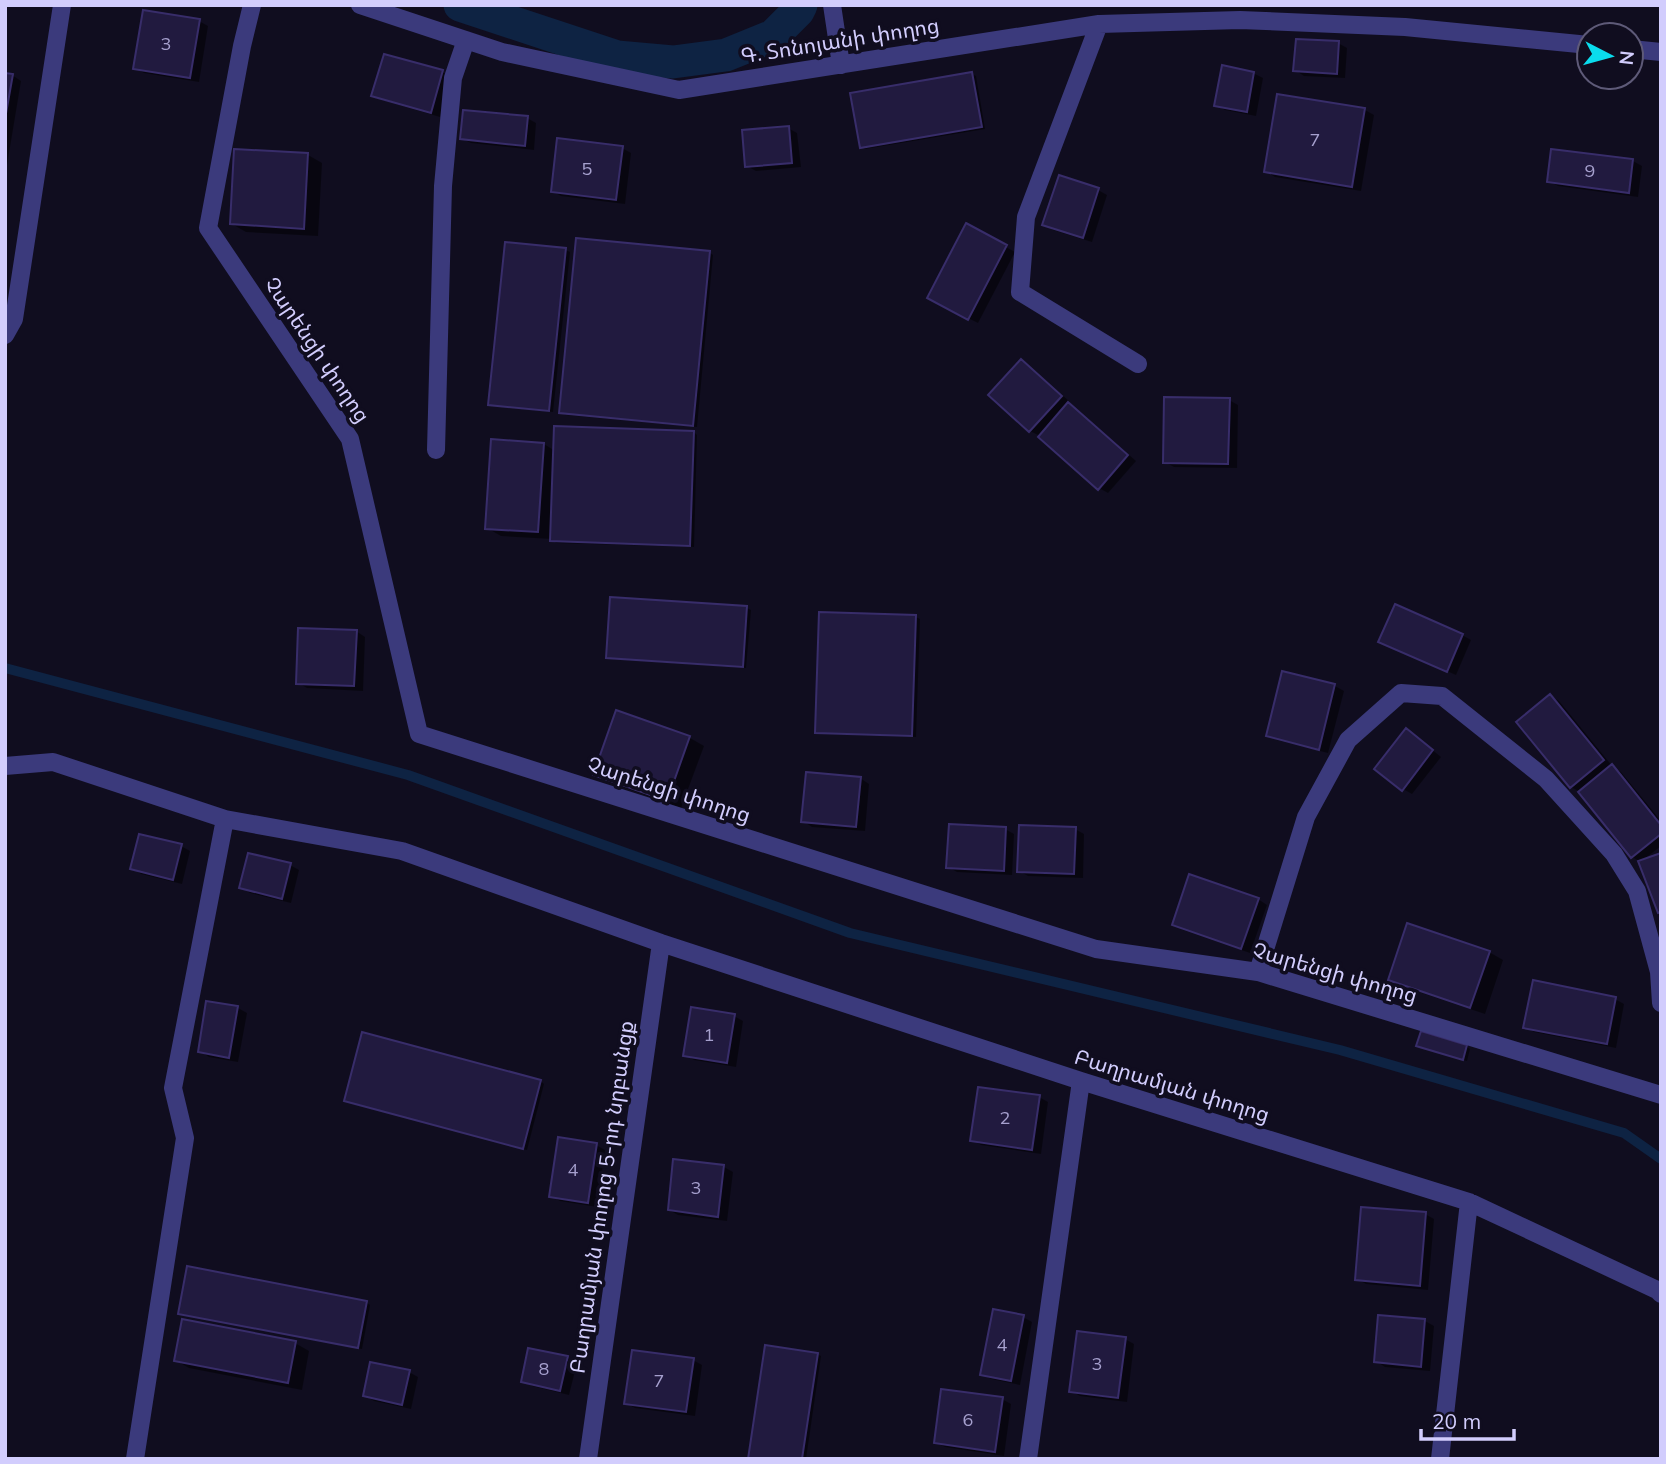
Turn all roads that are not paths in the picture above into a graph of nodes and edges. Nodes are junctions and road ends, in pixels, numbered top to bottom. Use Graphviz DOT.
graph roads {
  1 [pos="61,5"];
  2 [pos="252,5"];
  3 [pos="360,5"];
  4 [pos="832,5"];
  5 [pos="1238,13"];
  6 [pos="1099,24"];
  7 [pos="466,40"];
  8 [pos="1575,44"];
  9 [pos="841,65"];
  10 [pos="5,335"];
  11 [pos="1138,365"];
  12 [pos="436,450"];
  13 [pos="5,766"];
  14 [pos="225,820"];
  15 [pos="661,943"];
  16 [pos="1258,972"];
  17 [pos="1661,1003"];
  18 [pos="1081,1081"];
  19 [pos="1660,1090"];
  20 [pos="1469,1202"];
  21 [pos="1661,1294"];
  22 [pos="135,1459"];
  23 [pos="588,1459"];
  24 [pos="1028,1459"];
  25 [pos="1440,1459"];
  1 -- 10 [label="street"];
  2 -- 16 [label="street, Չարենցի փողոց"];
  3 -- 7 [label="street, Գ. Տոնոյանի փողոց"];
  4 -- 9 [label="street"];
  5 -- 6 [label="street, Գ. Տոնոյանի փողոց"];
  5 -- 8 [label="street, Գ. Տոնոյանի փողոց"];
  6 -- 9 [label="street, Գ. Տոնոյանի փողոց"];
  6 -- 11 [label="street"];
  7 -- 9 [label="street, Գ. Տոնոյանի փողոց"];
  7 -- 12 [label="street"];
  13 -- 14 [label="street, Բաղրամյան փողոց"];
  14 -- 15 [label="street, Բաղրամյան փողոց"];
  14 -- 22 [label="street"];
  15 -- 18 [label="street, Բաղրամյան փողոց"];
  15 -- 23 [label="street, Բաղրամյան փողոց 5-րդ նրբանցք"];
  16 -- 17 [label="street"];
  16 -- 19 [label="street, Չարենցի փողոց"];
  18 -- 20 [label="street, Բաղրամյան փողոց"];
  18 -- 24 [label="street"];
  20 -- 21 [label="street, Բաղրամյան փողոց"];
  20 -- 25 [label="street"];
}
